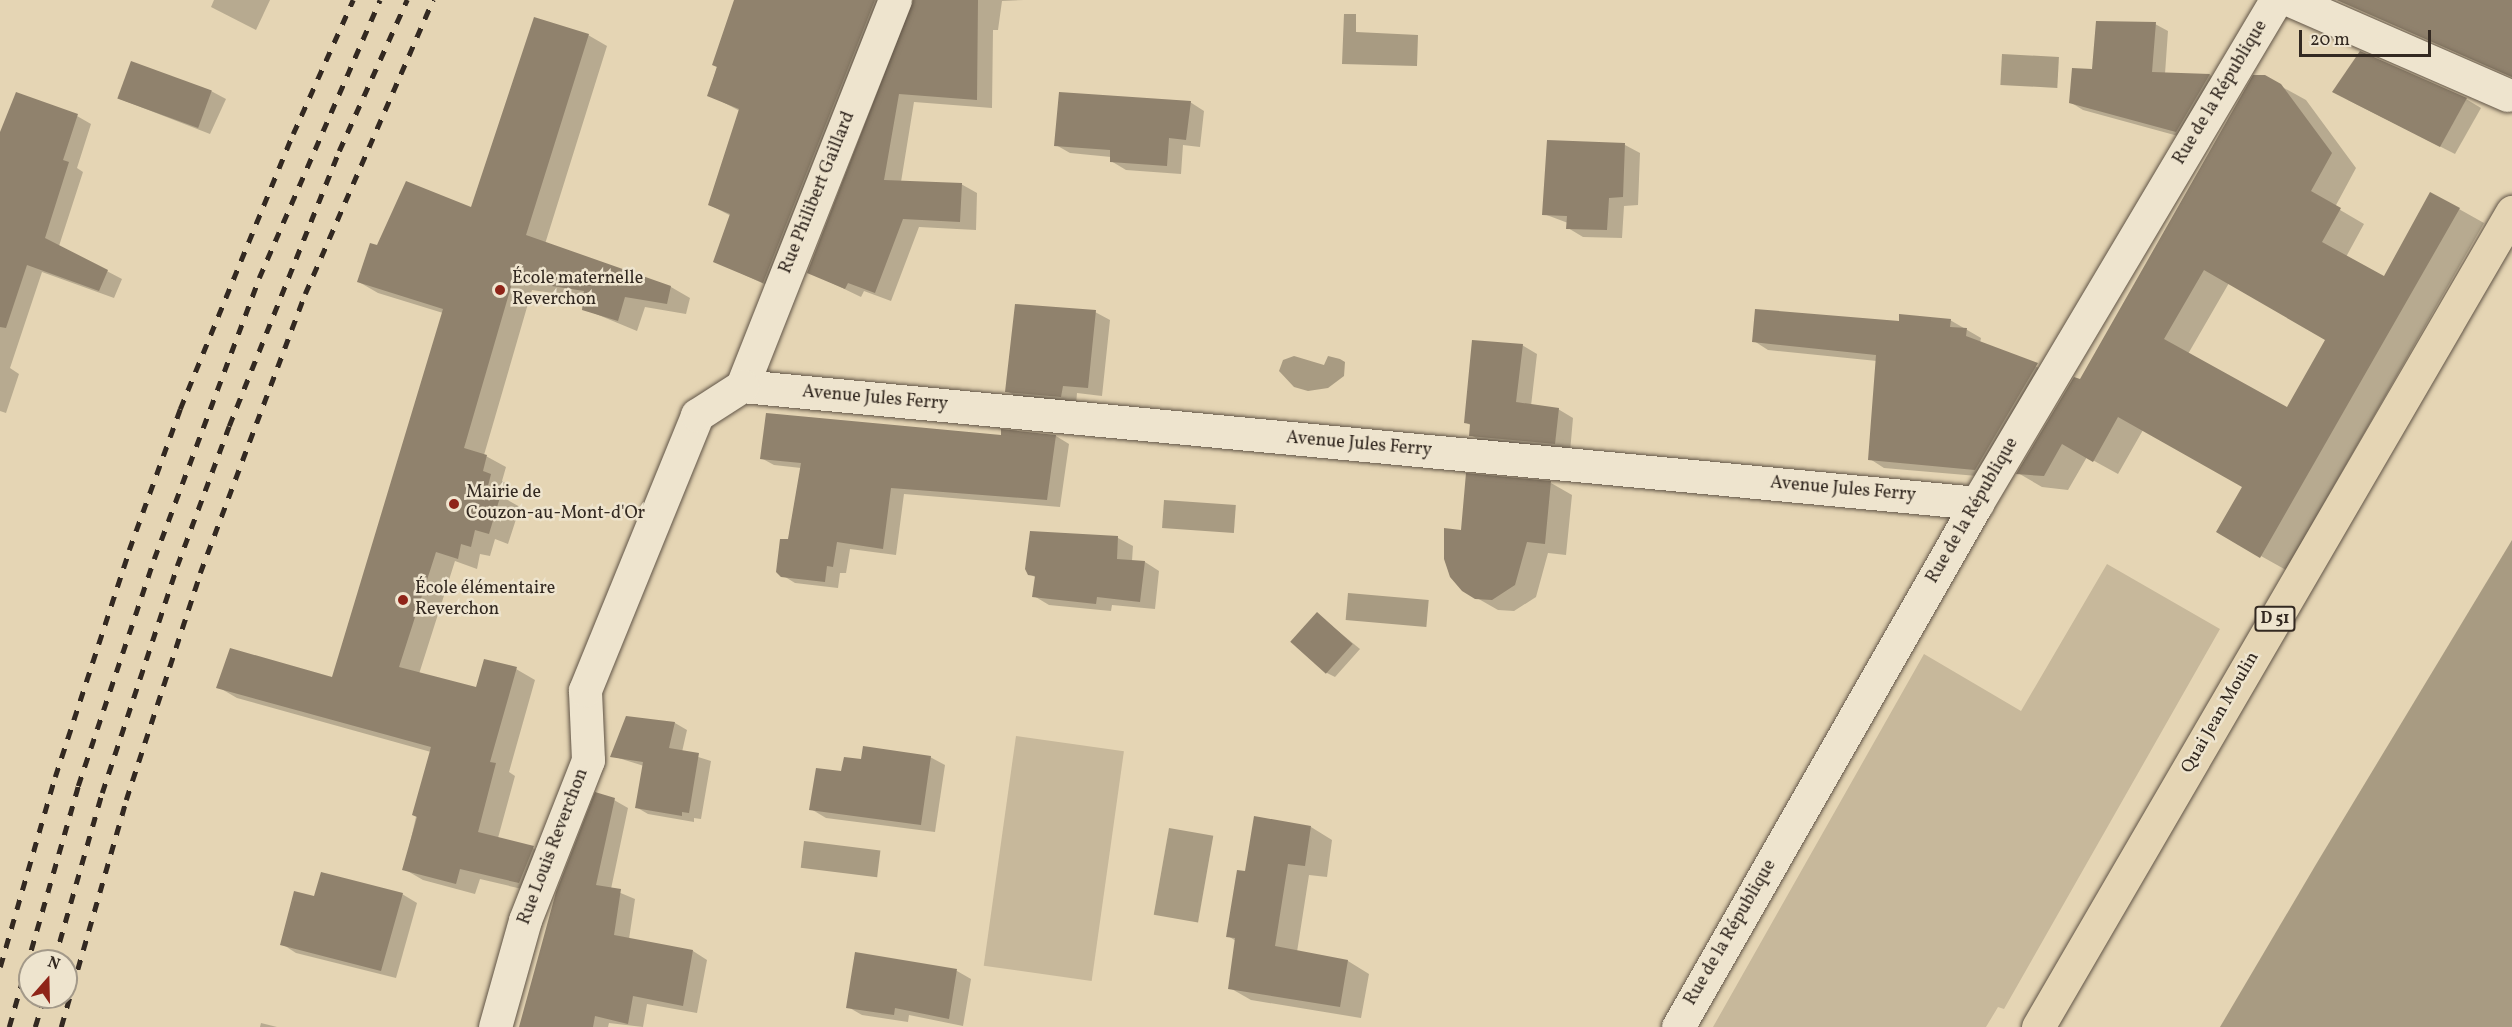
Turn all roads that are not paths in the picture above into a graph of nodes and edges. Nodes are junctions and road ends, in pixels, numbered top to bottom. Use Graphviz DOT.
graph roads {
  1 [pos="895,0"];
  2 [pos="2277,0"];
  3 [pos="2290,0"];
  4 [pos="2507,95"];
  5 [pos="2512,212"];
  6 [pos="742,386"];
  7 [pos="1977,503"];
  8 [pos="495,1027"];
  9 [pos="1678,1027"];
  10 [pos="2038,1027"];
  1 -- 6 [label="street, Rue Philibert Gaillard"];
  2 -- 7 [label="street, Rue de la République"];
  3 -- 4 [label="street"];
  5 -- 10 [label="main road, Quai Jean Moulin / D 51"];
  6 -- 7 [label="street, Avenue Jules Ferry"];
  6 -- 8 [label="street, Rue Louis Reverchon"];
  7 -- 9 [label="street, Rue de la République"];
}
